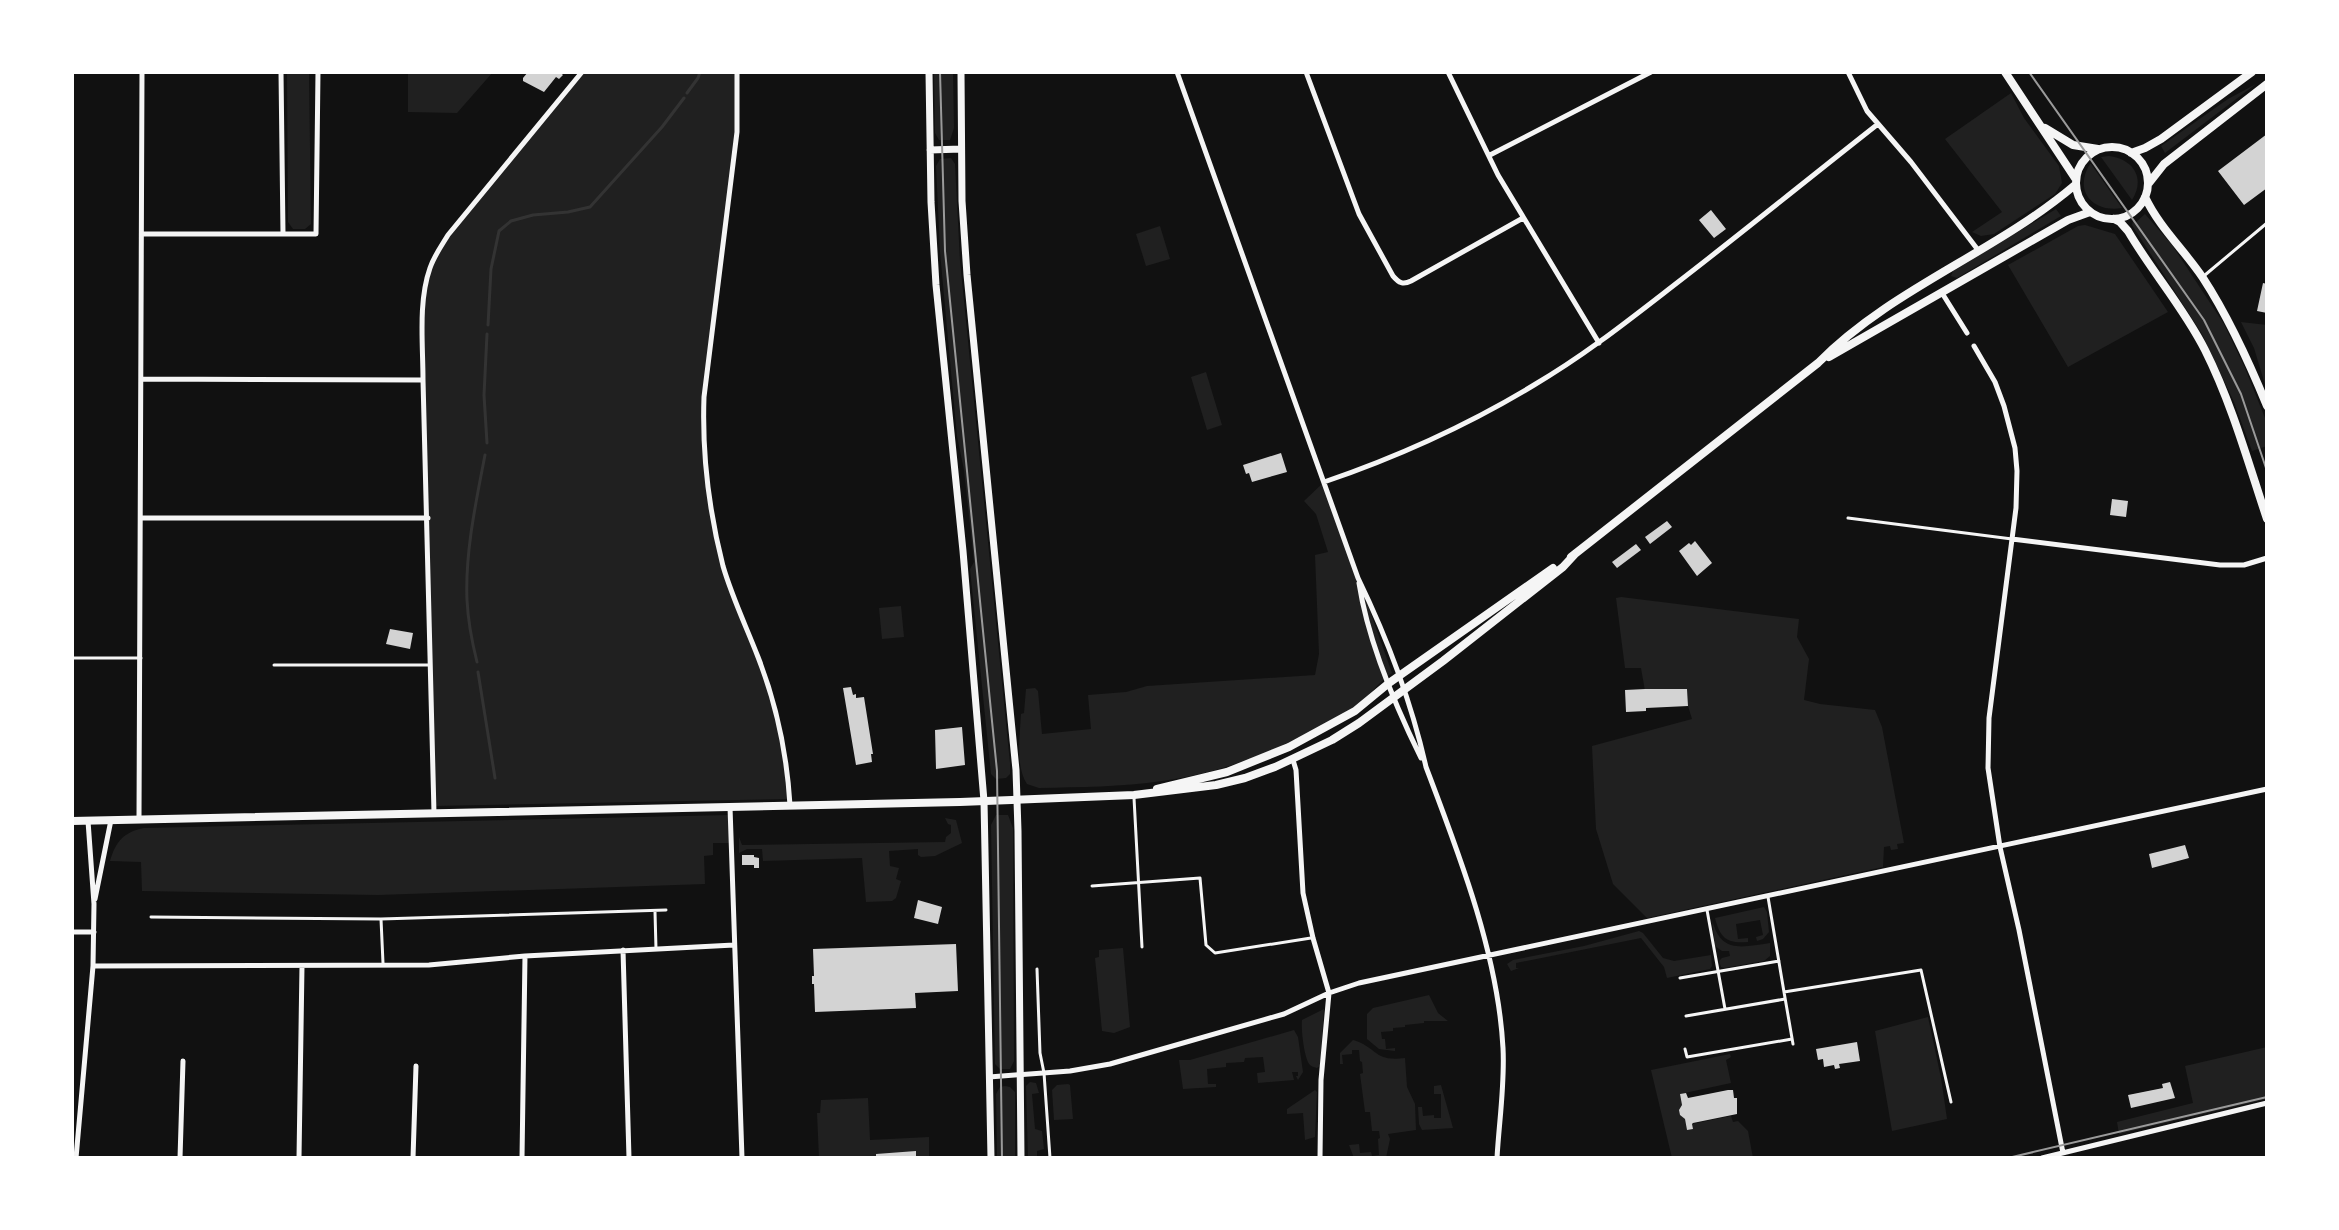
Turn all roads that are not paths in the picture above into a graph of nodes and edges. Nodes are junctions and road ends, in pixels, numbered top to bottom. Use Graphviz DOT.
graph roads {
  1 [pos="142,72"];
  2 [pos="281,72"];
  3 [pos="318,72"];
  4 [pos="582,72"];
  5 [pos="737,72"];
  6 [pos="929,72"];
  7 [pos="961,72"];
  8 [pos="1177,72"];
  9 [pos="1306,72"];
  10 [pos="1448,72"];
  11 [pos="1651,72"];
  12 [pos="1848,72"];
  13 [pos="2005,72"];
  14 [pos="2252,72"];
  15 [pos="2267,84"];
  16 [pos="1878,124"];
  17 [pos="2043,127"];
  18 [pos="961,149"];
  19 [pos="2099,149"];
  20 [pos="930,150"];
  21 [pos="2131,153"];
  22 [pos="1490,155"];
  23 [pos="2075,182"];
  24 [pos="2148,183"];
  25 [pos="2145,197"];
  26 [pos="2090,212"];
  27 [pos="1523,218"];
  28 [pos="2114,219"];
  29 [pos="2267,223"];
  30 [pos="142,234"];
  31 [pos="283,234"];
  32 [pos="1978,250"];
  33 [pos="2202,277"];
  34 [pos="1942,293"];
  35 [pos="1967,333"];
  36 [pos="1599,343"];
  37 [pos="1974,346"];
  38 [pos="1818,363"];
  39 [pos="141,379"];
  40 [pos="423,380"];
  41 [pos="2267,406"];
  42 [pos="1324,482"];
  43 [pos="141,518"];
  44 [pos="428,518"];
  45 [pos="1848,518"];
  46 [pos="2267,519"];
  47 [pos="2012,539"];
  48 [pos="1575,554"];
  49 [pos="2267,558"];
  50 [pos="1358,578"];
  51 [pos="72,658"];
  52 [pos="141,658"];
  53 [pos="274,665"];
  54 [pos="430,665"];
  55 [pos="1400,676"];
  56 [pos="1389,683"];
  57 [pos="1405,689"];
  58 [pos="1394,698"];
  59 [pos="1293,760"];
  60 [pos="1426,767"];
  61 [pos="2267,789"];
  62 [pos="1134,795"];
  63 [pos="1017,799"];
  64 [pos="984,801"];
  65 [pos="790,805"];
  66 [pos="730,806"];
  67 [pos="434,813"];
  68 [pos="111,820"];
  69 [pos="139,820"];
  70 [pos="72,821"];
  71 [pos="88,821"];
  72 [pos="2000,847"];
  73 [pos="1138,883"];
  74 [pos="1092,886"];
  75 [pos="1768,897"];
  76 [pos="94,904"];
  77 [pos="666,910"];
  78 [pos="1707,910"];
  79 [pos="655,911"];
  80 [pos="151,917"];
  81 [pos="381,919"];
  82 [pos="72,932"];
  83 [pos="94,932"];
  84 [pos="1313,938"];
  85 [pos="734,945"];
  86 [pos="1142,947"];
  87 [pos="656,949"];
  88 [pos="623,950"];
  89 [pos="525,956"];
  90 [pos="1488,957"];
  91 [pos="1779,961"];
  92 [pos="383,965"];
  93 [pos="93,966"];
  94 [pos="302,966"];
  95 [pos="1037,969"];
  96 [pos="1718,972"];
  97 [pos="1680,978"];
  98 [pos="1784,992"];
  99 [pos="1329,993"];
  100 [pos="1785,999"];
  101 [pos="1725,1009"];
  102 [pos="1686,1016"];
  103 [pos="1685,1049"];
  104 [pos="183,1061"];
  105 [pos="416,1066"];
  106 [pos="1044,1073"];
  107 [pos="1020,1076"];
  108 [pos="989,1077"];
  109 [pos="1951,1102"];
  110 [pos="2267,1103"];
  111 [pos="2063,1153"];
  112 [pos="76,1158"];
  113 [pos="180,1158"];
  114 [pos="299,1158"];
  115 [pos="413,1158"];
  116 [pos="522,1158"];
  117 [pos="629,1158"];
  118 [pos="742,1158"];
  119 [pos="991,1158"];
  120 [pos="1021,1158"];
  121 [pos="1050,1158"];
  122 [pos="1320,1158"];
  123 [pos="1497,1158"];
  124 [pos="2042,1158"];
  1 -- 30 [label="street"];
  2 -- 31 [label="street"];
  3 -- 31 [label="street"];
  4 -- 40 [label="street"];
  5 -- 65 [label="street"];
  6 -- 20 [label="street"];
  7 -- 18 [label="street"];
  8 -- 42 [label="street"];
  9 -- 27 [label="street"];
  10 -- 22 [label="street"];
  11 -- 22 [label="street"];
  12 -- 16 [label="street"];
  13 -- 17 [label="main road"];
  14 -- 21 [label="main road"];
  15 -- 24 [label="main road"];
  16 -- 32 [label="street"];
  16 -- 36 [label="street"];
  17 -- 19 [label="main road"];
  17 -- 23 [label="main road"];
  18 -- 20 [label="street"];
  18 -- 63 [label="street"];
  19 -- 21 [label="main road"];
  19 -- 23 [label="main road"];
  20 -- 64 [label="street"];
  21 -- 24 [label="main road"];
  22 -- 27 [label="street"];
  23 -- 26 [label="main road"];
  23 -- 32 [label="main road"];
  24 -- 25 [label="main road"];
  25 -- 28 [label="main road"];
  25 -- 33 [label="main road"];
  26 -- 28 [label="main road"];
  26 -- 34 [label="main road"];
  27 -- 36 [label="street"];
  28 -- 46 [label="main road"];
  29 -- 33 [label="lane"];
  30 -- 31 [label="street"];
  30 -- 39 [label="street"];
  32 -- 38 [label="main road"];
  33 -- 41 [label="main road"];
  34 -- 35 [label="street"];
  34 -- 38 [label="main road"];
  36 -- 42 [label="street"];
  37 -- 47 [label="street"];
  38 -- 48 [label="main road"];
  39 -- 40 [label="street"];
  39 -- 43 [label="street"];
  40 -- 44 [label="street"];
  42 -- 50 [label="street"];
  43 -- 44 [label="street"];
  43 -- 52 [label="street"];
  44 -- 54 [label="street"];
  45 -- 47 [label="lane"];
  47 -- 49 [label="street"];
  47 -- 72 [label="street"];
  48 -- 55 [label="main road"];
  48 -- 57 [label="main road"];
  50 -- 55 [label="street"];
  50 -- 56 [label="street"];
  51 -- 52 [label="lane"];
  52 -- 69 [label="street"];
  53 -- 54 [label="lane"];
  54 -- 67 [label="street"];
  55 -- 56 [label="main road"];
  55 -- 57 [label="street"];
  56 -- 58 [label="street"];
  56 -- 62 [label="main road"];
  57 -- 58 [label="main road"];
  57 -- 60 [label="street"];
  58 -- 59 [label="main road"];
  58 -- 60 [label="street"];
  59 -- 62 [label="main road"];
  59 -- 84 [label="street"];
  60 -- 90 [label="street"];
  61 -- 72 [label="street"];
  62 -- 63 [label="main road"];
  62 -- 73 [label="lane"];
  63 -- 64 [label="main road"];
  63 -- 107 [label="street"];
  64 -- 65 [label="main road"];
  64 -- 108 [label="street"];
  65 -- 66 [label="main road"];
  66 -- 67 [label="main road"];
  66 -- 85 [label="street"];
  67 -- 69 [label="main road"];
  68 -- 69 [label="main road"];
  68 -- 71 [label="main road"];
  68 -- 76 [label="street"];
  70 -- 71 [label="main road"];
  71 -- 76 [label="street"];
  72 -- 75 [label="street"];
  72 -- 111 [label="street"];
  73 -- 74 [label="lane"];
  73 -- 84 [label="lane"];
  73 -- 86 [label="lane"];
  75 -- 78 [label="street"];
  75 -- 91 [label="lane"];
  76 -- 83 [label="street"];
  77 -- 79 [label="lane"];
  78 -- 90 [label="street"];
  78 -- 96 [label="lane"];
  79 -- 81 [label="lane"];
  79 -- 87 [label="lane"];
  80 -- 81 [label="lane"];
  81 -- 92 [label="lane"];
  82 -- 83 [label="street"];
  83 -- 93 [label="street"];
  84 -- 99 [label="street"];
  85 -- 87 [label="street"];
  85 -- 118 [label="street"];
  87 -- 88 [label="street"];
  88 -- 89 [label="street"];
  88 -- 117 [label="street"];
  89 -- 92 [label="street"];
  89 -- 116 [label="street"];
  90 -- 99 [label="street"];
  90 -- 123 [label="street"];
  91 -- 96 [label="lane"];
  91 -- 98 [label="lane"];
  92 -- 94 [label="street"];
  93 -- 94 [label="street"];
  93 -- 112 [label="street"];
  94 -- 114 [label="street"];
  95 -- 106 [label="lane"];
  96 -- 97 [label="lane"];
  96 -- 101 [label="lane"];
  98 -- 100 [label="lane"];
  98 -- 109 [label="lane"];
  99 -- 106 [label="street"];
  99 -- 122 [label="street"];
  100 -- 101 [label="lane"];
  100 -- 103 [label="lane"];
  101 -- 102 [label="lane"];
  104 -- 113 [label="street"];
  105 -- 115 [label="street"];
  106 -- 107 [label="street"];
  106 -- 121 [label="lane"];
  107 -- 108 [label="street"];
  107 -- 120 [label="street"];
  108 -- 119 [label="street"];
  110 -- 111 [label="street"];
  111 -- 124 [label="street"];
}
